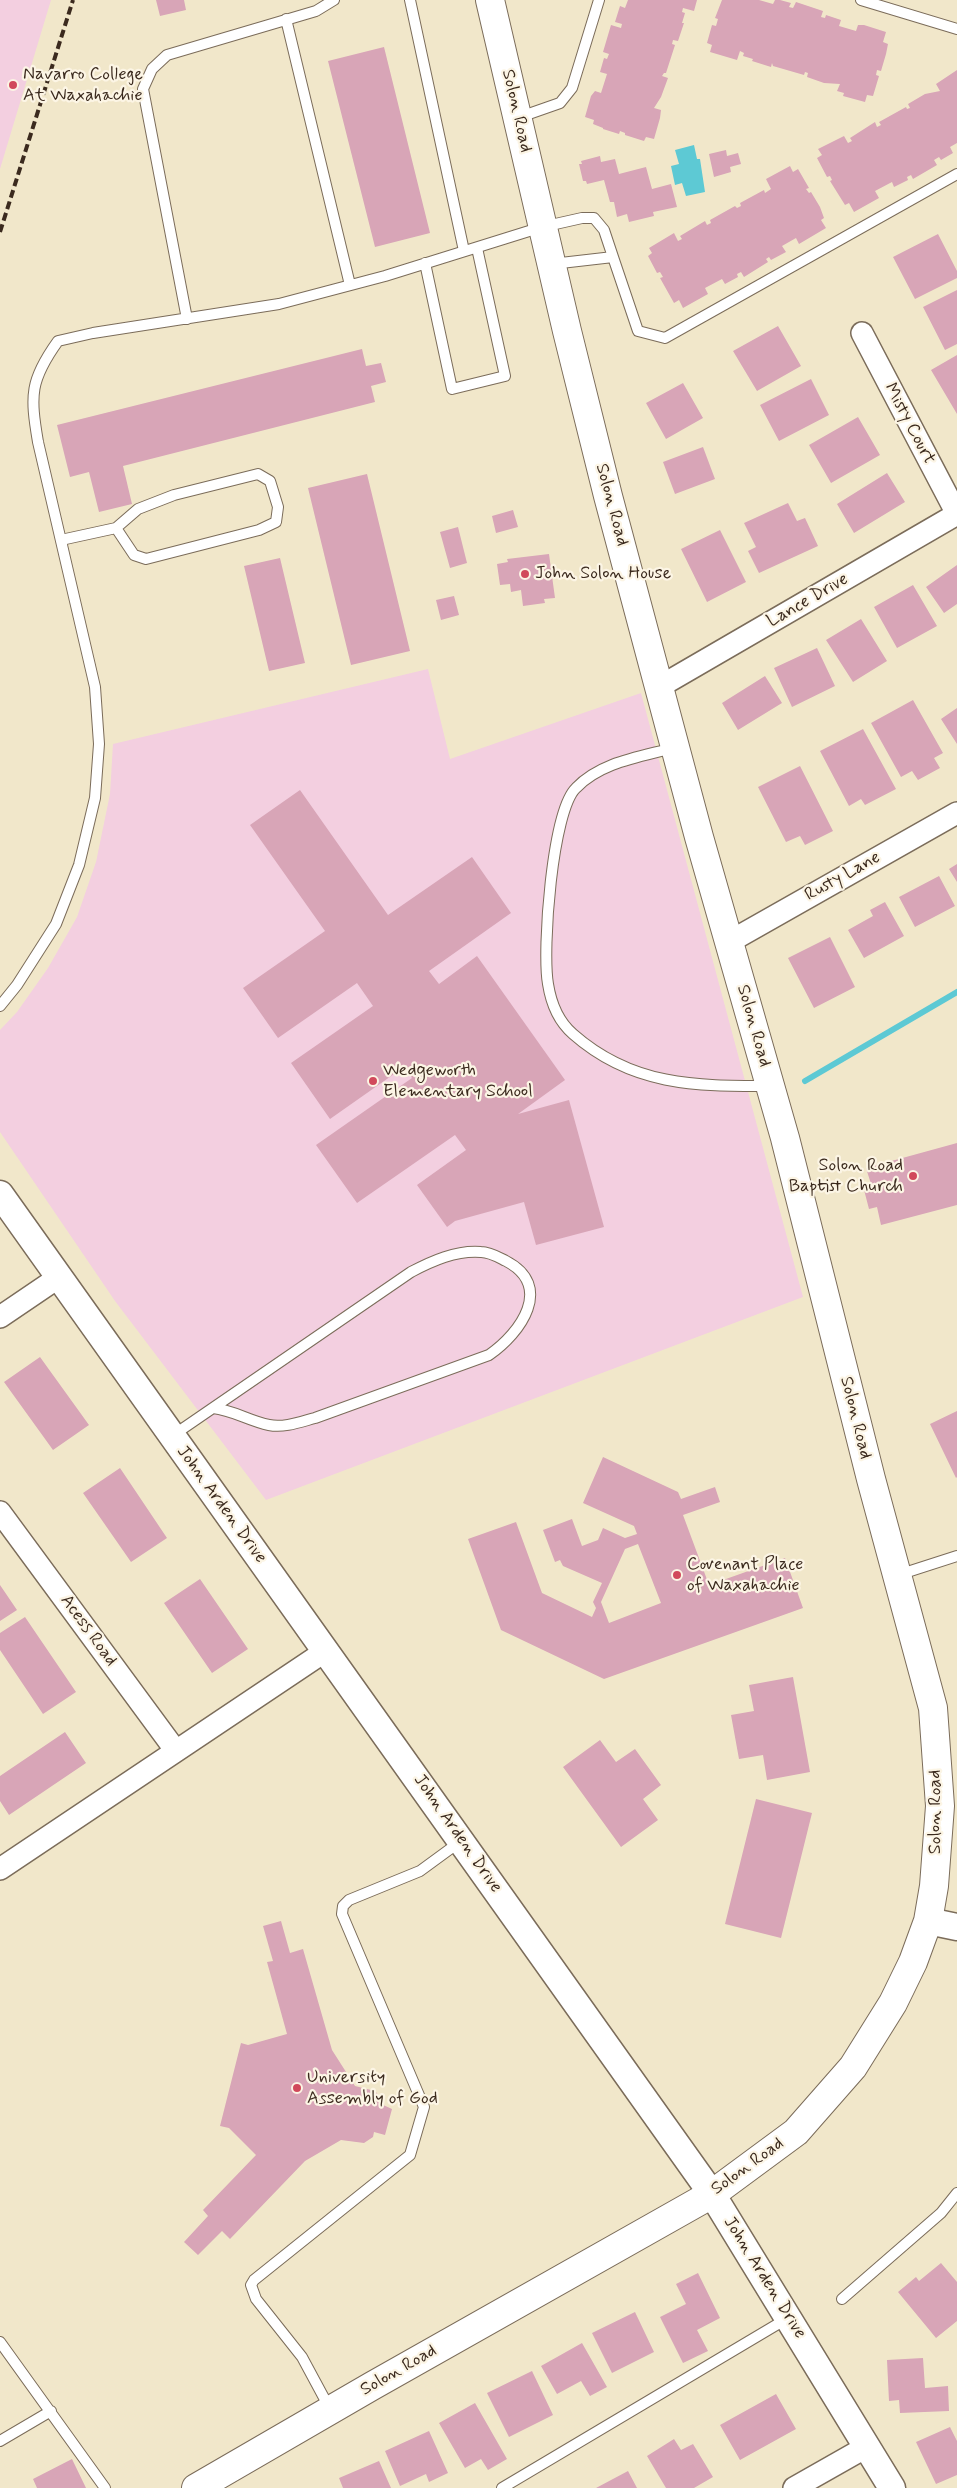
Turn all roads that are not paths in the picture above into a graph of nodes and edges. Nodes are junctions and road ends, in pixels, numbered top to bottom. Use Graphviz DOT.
graph roads {
  1 [pos="334,0"];
  2 [pos="410,0"];
  3 [pos="490,0"];
  4 [pos="599,0"];
  5 [pos="862,0"];
  6 [pos="286,20"];
  7 [pos="957,29"];
  8 [pos="517,118"];
  9 [pos="957,174"];
  10 [pos="542,227"];
  11 [pos="478,248"];
  12 [pos="464,251"];
  13 [pos="613,257"];
  14 [pos="425,263"];
  15 [pos="551,264"];
  16 [pos="350,285"];
  17 [pos="187,318"];
  18 [pos="862,333"];
  19 [pos="957,514"];
  20 [pos="116,528"];
  21 [pos="61,540"];
  22 [pos="659,687"];
  23 [pos="675,748"];
  24 [pos="957,813"];
  25 [pos="729,942"];
  26 [pos="0,1006"];
  27 [pos="770,1086"];
  28 [pos="0,1194"];
  29 [pos="59,1277"];
  30 [pos="0,1317"];
  31 [pos="213,1408"];
  32 [pos="171,1436"];
  33 [pos="0,1512"];
  34 [pos="957,1556"];
  35 [pos="897,1575"];
  36 [pos="327,1650"];
  37 [pos="176,1751"];
  38 [pos="462,1841"];
  39 [pos="0,1869"];
  40 [pos="928,1921"];
  41 [pos="957,1927"];
  42 [pos="957,2193"];
  43 [pos="712,2194"];
  44 [pos="842,2299"];
  45 [pos="789,2318"];
  46 [pos="0,2342"];
  47 [pos="331,2410"];
  48 [pos="51,2411"];
  49 [pos="0,2441"];
  50 [pos="868,2446"];
  51 [pos="105,2488"];
  52 [pos="196,2488"];
  53 [pos="502,2488"];
  54 [pos="794,2488"];
  55 [pos="892,2488"];
  1 -- 6 [label="lane"];
  2 -- 12 [label="lane"];
  3 -- 8 [label="main road, Solon Road"];
  4 -- 8 [label="lane"];
  5 -- 7 [label="lane"];
  6 -- 16 [label="lane"];
  6 -- 17 [label="lane"];
  8 -- 10 [label="main road, Solon Road"];
  9 -- 13 [label="lane"];
  10 -- 11 [label="lane"];
  10 -- 13 [label="lane"];
  10 -- 15 [label="main road, Solon Road"];
  11 -- 12 [label="lane"];
  11 -- 14 [label="lane"];
  12 -- 14 [label="lane"];
  13 -- 15 [label="lane"];
  14 -- 16 [label="lane"];
  15 -- 22 [label="main road, Solon Road"];
  16 -- 17 [label="lane"];
  17 -- 21 [label="lane"];
  18 -- 19 [label="street, Misty Court"];
  19 -- 22 [label="street, Lance Drive"];
  20 -- 20 [label="lane"];
  20 -- 21 [label="lane"];
  21 -- 26 [label="lane"];
  22 -- 23 [label="main road, Solon Road"];
  23 -- 25 [label="main road, Solon Road"];
  23 -- 27 [label="lane"];
  24 -- 25 [label="street, Rusty Lane"];
  25 -- 27 [label="main road, Solon Road"];
  27 -- 35 [label="main road, Solon Road"];
  28 -- 29 [label="street, John Arden Drive"];
  29 -- 30 [label="street"];
  29 -- 32 [label="street, John Arden Drive"];
  31 -- 31 [label="lane"];
  31 -- 32 [label="lane"];
  32 -- 36 [label="street, John Arden Drive"];
  33 -- 37 [label="street, Acess Road"];
  34 -- 35 [label="lane"];
  35 -- 40 [label="main road, Solon Road"];
  36 -- 37 [label="street"];
  36 -- 38 [label="street, John Arden Drive"];
  37 -- 39 [label="street"];
  38 -- 43 [label="street, John Arden Drive"];
  38 -- 47 [label="lane"];
  40 -- 41 [label="street"];
  40 -- 43 [label="main road, Solon Road"];
  42 -- 44 [label="lane"];
  43 -- 45 [label="street, John Arden Drive"];
  43 -- 47 [label="main road, Solon Road"];
  45 -- 50 [label="street, John Arden Drive"];
  45 -- 53 [label="lane"];
  46 -- 48 [label="lane"];
  47 -- 52 [label="main road, Solon Road"];
  48 -- 49 [label="lane"];
  48 -- 51 [label="lane"];
  50 -- 54 [label="street"];
  50 -- 55 [label="street, John Arden Drive"];
}
